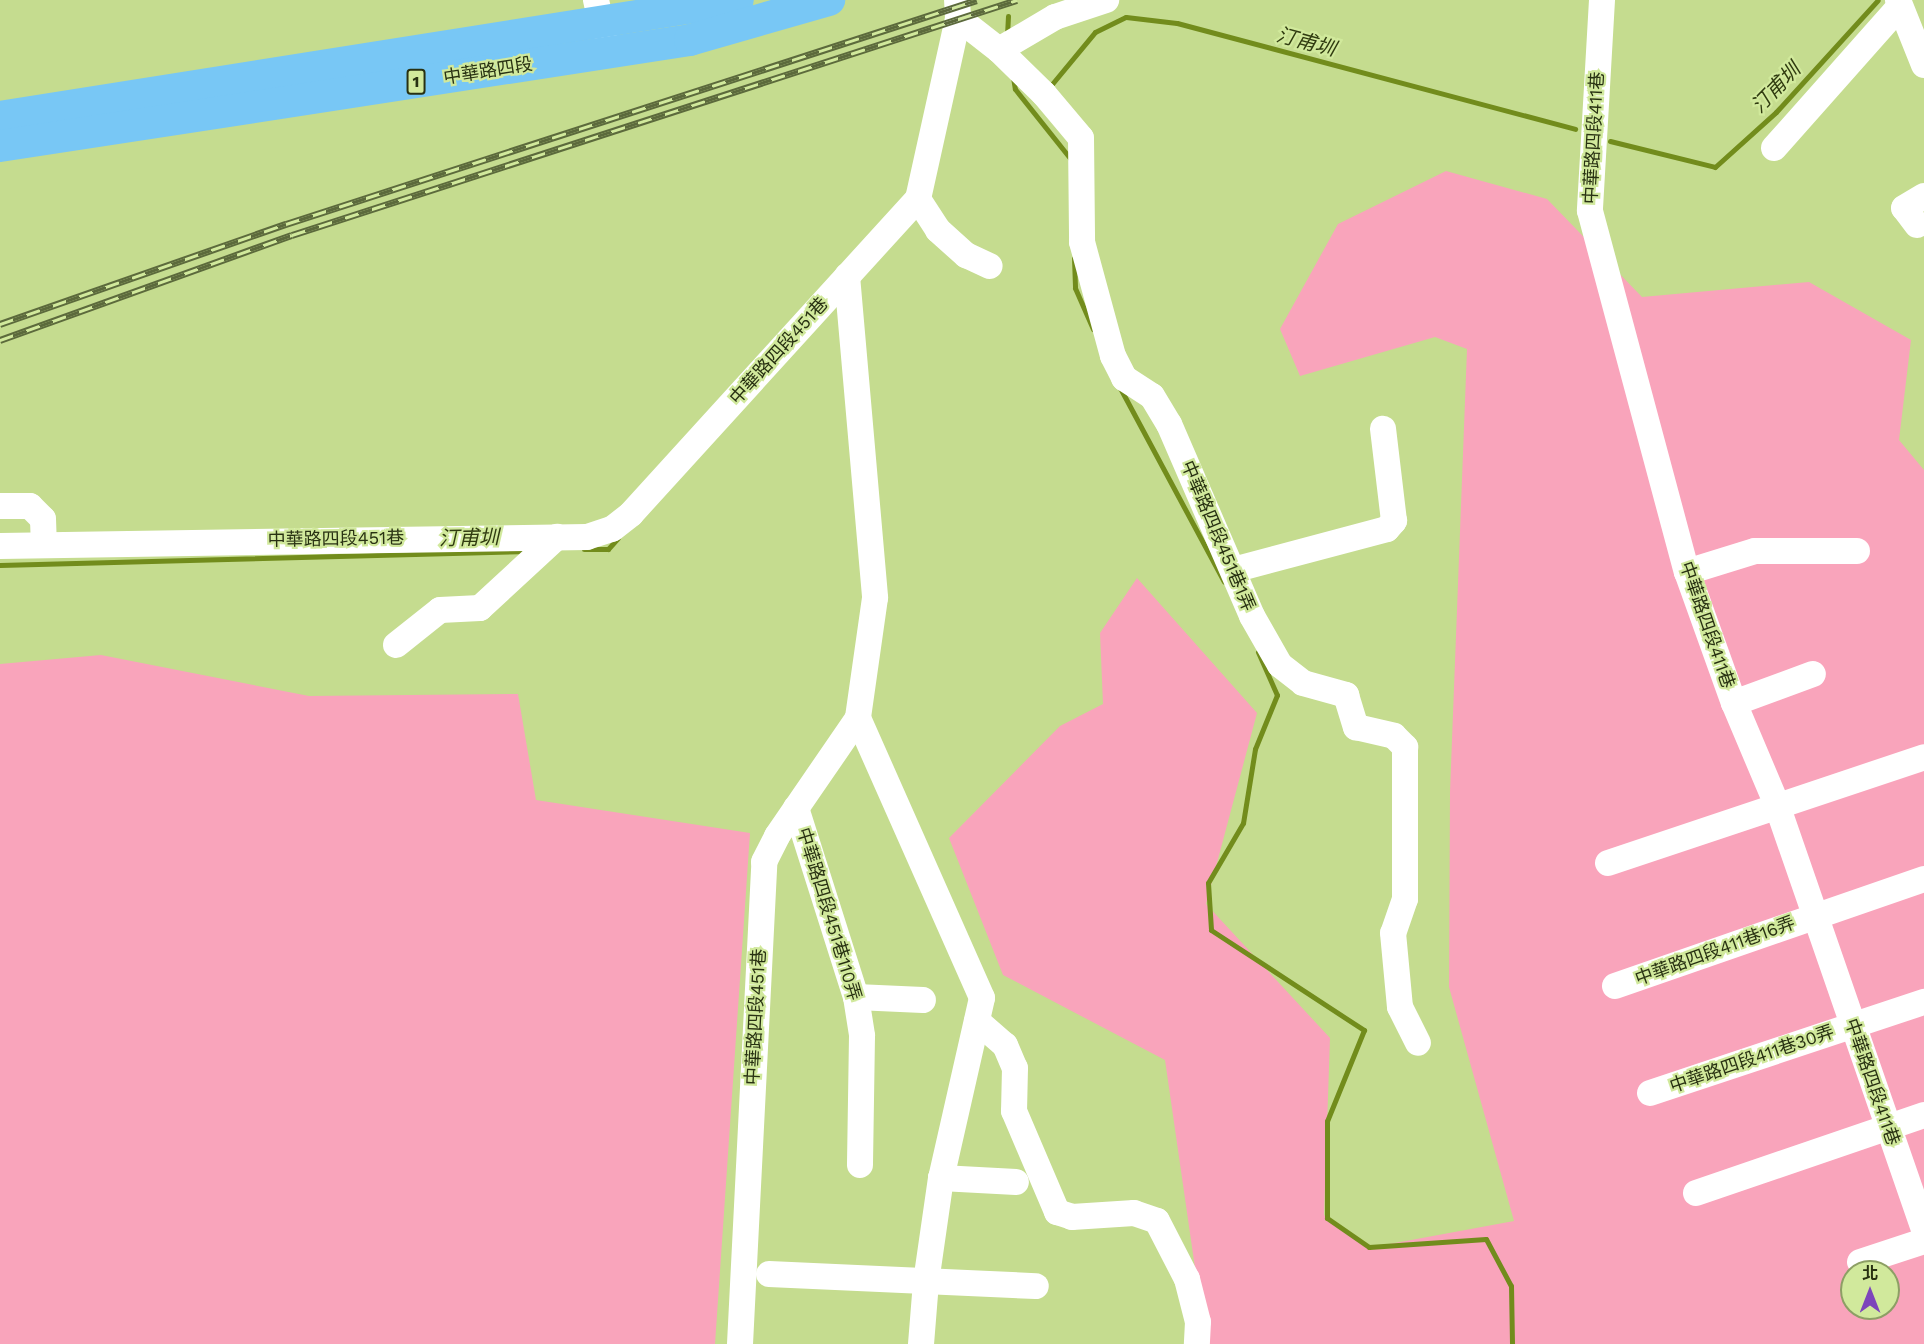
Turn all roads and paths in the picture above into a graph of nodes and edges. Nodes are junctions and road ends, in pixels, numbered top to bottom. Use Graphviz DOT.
graph roads {
  1 [pos="738,0"];
  2 [pos="829,0"];
  3 [pos="1106,0"];
  4 [pos="1602,0"];
  5 [pos="1899,4"];
  6 [pos="958,9"];
  7 [pos="599,11"];
  8 [pos="999,50"];
  9 [pos="607,53"];
  10 [pos="1924,65"];
  11 [pos="0,117"];
  12 [pos="0,146"];
  13 [pos="1774,148"];
  14 [pos="1924,196"];
  15 [pos="918,199"];
  16 [pos="1917,225"];
  17 [pos="990,266"];
  18 [pos="847,276"];
  19 [pos="1383,429"];
  20 [pos="0,506"];
  21 [pos="557,537"];
  22 [pos="44,544"];
  23 [pos="0,546"];
  24 [pos="1857,550"];
  25 [pos="1233,570"];
  26 [pos="1687,572"];
  27 [pos="396,645"];
  28 [pos="1814,674"];
  29 [pos="1734,703"];
  30 [pos="858,718"];
  31 [pos="1924,757"];
  32 [pos="1777,805"];
  33 [pos="796,808"];
  34 [pos="1608,863"];
  35 [pos="1924,879"];
  36 [pos="1815,915"];
  37 [pos="1614,986"];
  38 [pos="856,997"];
  39 [pos="923,1000"];
  40 [pos="1924,1002"];
  41 [pos="977,1021"];
  42 [pos="1853,1025"];
  43 [pos="1418,1043"];
  44 [pos="1650,1093"];
  45 [pos="1924,1115"];
  46 [pos="1888,1128"];
  47 [pos="860,1165"];
  48 [pos="941,1178"];
  49 [pos="1016,1182"];
  50 [pos="1696,1193"];
  51 [pos="1924,1230"];
  52 [pos="1924,1241"];
  53 [pos="1866,1260"];
  54 [pos="769,1274"];
  55 [pos="926,1282"];
  56 [pos="1036,1286"];
  57 [pos="740,1344"];
  58 [pos="921,1344"];
  59 [pos="1197,1344"];
  1 -- 7 [label="main road, 中華路四段 / 1"];
  2 -- 9 [label="main road, 中華路四段 / 1"];
  3 -- 8 [label="lane"];
  4 -- 26 [label="lane, 中華路四段411巷"];
  5 -- 10 [label="lane"];
  5 -- 13 [label="lane"];
  6 -- 8 [label="lane, 中華路四段451巷1弄"];
  6 -- 15 [label="lane"];
  7 -- 9 [label="lane"];
  7 -- 11 [label="main road, 中華路四段 / 1"];
  8 -- 25 [label="lane, 中華路四段451巷1弄"];
  9 -- 12 [label="main road, 中華路四段 / 1"];
  14 -- 16 [label="lane"];
  15 -- 17 [label="lane"];
  15 -- 18 [label="lane, 中華路四段451巷"];
  18 -- 21 [label="lane, 中華路四段451巷"];
  18 -- 30 [label="lane, 中華路四段451巷"];
  19 -- 25 [label="lane"];
  20 -- 22 [label="lane"];
  21 -- 22 [label="lane, 中華路四段451巷"];
  21 -- 27 [label="lane"];
  22 -- 23 [label="lane, 中華路四段451巷"];
  24 -- 26 [label="lane"];
  25 -- 43 [label="lane, 中華路四段451巷1弄"];
  26 -- 29 [label="lane, 中華路四段411巷"];
  28 -- 29 [label="lane"];
  29 -- 32 [label="lane, 中華路四段411巷"];
  30 -- 33 [label="lane, 中華路四段451巷"];
  30 -- 41 [label="lane"];
  31 -- 32 [label="lane"];
  32 -- 34 [label="lane"];
  32 -- 36 [label="lane, 中華路四段411巷"];
  33 -- 38 [label="lane, 中華路四段451巷110弄"];
  33 -- 57 [label="lane, 中華路四段451巷"];
  35 -- 36 [label="lane, 中華路四段411巷16弄"];
  36 -- 37 [label="lane, 中華路四段411巷16弄"];
  36 -- 42 [label="lane, 中華路四段411巷"];
  38 -- 39 [label="lane"];
  38 -- 47 [label="lane, 中華路四段451巷110弄"];
  40 -- 42 [label="lane, 中華路四段411巷30弄"];
  41 -- 48 [label="lane"];
  41 -- 59 [label="lane"];
  42 -- 44 [label="lane, 中華路四段411巷30弄"];
  42 -- 46 [label="lane, 中華路四段411巷"];
  45 -- 46 [label="lane"];
  46 -- 50 [label="lane"];
  46 -- 51 [label="lane, 中華路四段411巷"];
  48 -- 49 [label="lane"];
  48 -- 55 [label="lane"];
  52 -- 53 [label="lane"];
  54 -- 55 [label="lane"];
  55 -- 56 [label="lane"];
  55 -- 58 [label="lane"];
}
